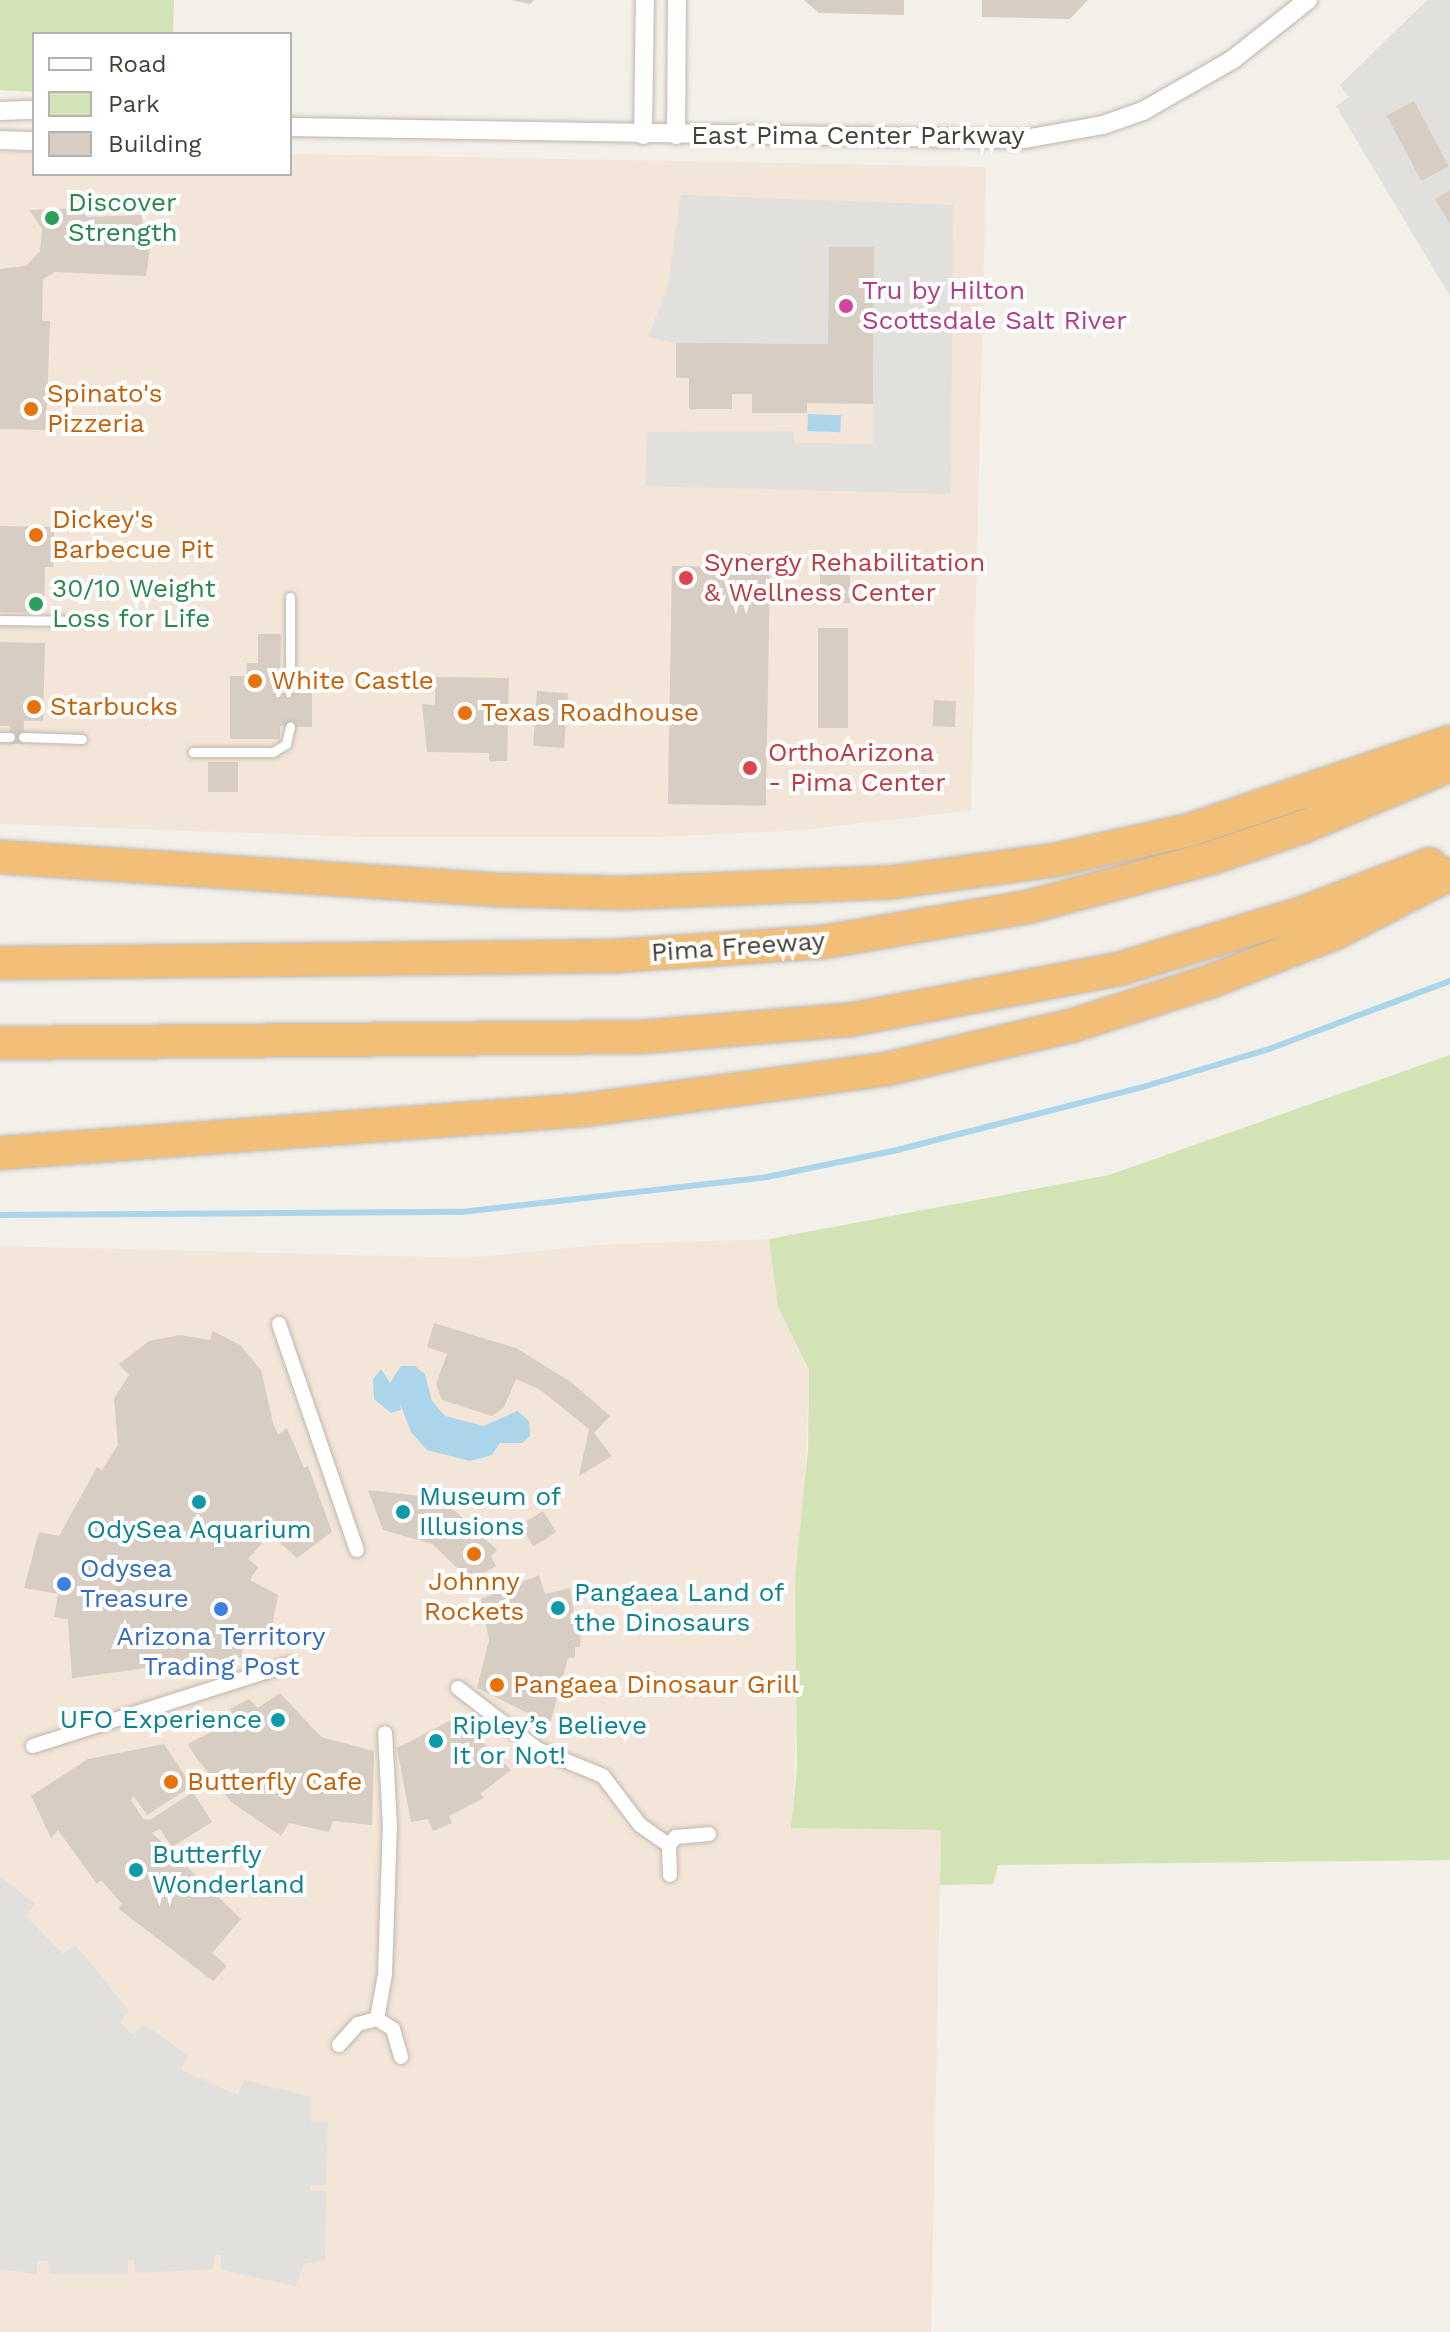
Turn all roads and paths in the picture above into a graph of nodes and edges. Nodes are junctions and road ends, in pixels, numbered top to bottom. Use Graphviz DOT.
graph roads {
  1 [pos="645,0"];
  2 [pos="677,0"];
  3 [pos="1308,0"];
  4 [pos="32,110"];
  5 [pos="0,111"];
  6 [pos="292,127"];
  7 [pos="659,135"];
  8 [pos="0,140"];
  9 [pos="32,141"];
  10 [pos="290,597"];
  11 [pos="0,620"];
  12 [pos="83,621"];
  13 [pos="290,687"];
  14 [pos="290,726"];
  15 [pos="23,737"];
  16 [pos="82,739"];
  17 [pos="1450,742"];
  18 [pos="193,752"];
  19 [pos="1450,765"];
  20 [pos="1450,855"];
  21 [pos="0,857"];
  22 [pos="1450,874"];
  23 [pos="0,963"];
  24 [pos="0,1043"];
  25 [pos="0,1153"];
  26 [pos="279,1324"];
  27 [pos="357,1550"];
  28 [pos="290,1664"];
  29 [pos="458,1688"];
  30 [pos="385,1733"];
  31 [pos="33,1746"];
  32 [pos="709,1834"];
  33 [pos="669,1845"];
  34 [pos="670,1875"];
  35 [pos="377,2019"];
  36 [pos="339,2045"];
  37 [pos="401,2057"];
  1 -- 7 [label="street"];
  2 -- 7 [label="street"];
  3 -- 7 [label="street, East Pima Center Parkway"];
  4 -- 5 [label="street"];
  6 -- 7 [label="street, East Pima Center Parkway"];
  8 -- 9 [label="street"];
  10 -- 13 [label="lane"];
  11 -- 12 [label="lane"];
  14 -- 18 [label="lane"];
  15 -- 16 [label="lane"];
  17 -- 21 [label="highway"];
  19 -- 23 [label="highway, Pima Freeway"];
  20 -- 24 [label="highway"];
  22 -- 25 [label="highway"];
  26 -- 27 [label="street"];
  28 -- 31 [label="street"];
  29 -- 33 [label="street"];
  30 -- 35 [label="street"];
  32 -- 33 [label="street"];
  33 -- 34 [label="street"];
  35 -- 36 [label="street"];
  35 -- 37 [label="street"];
}
